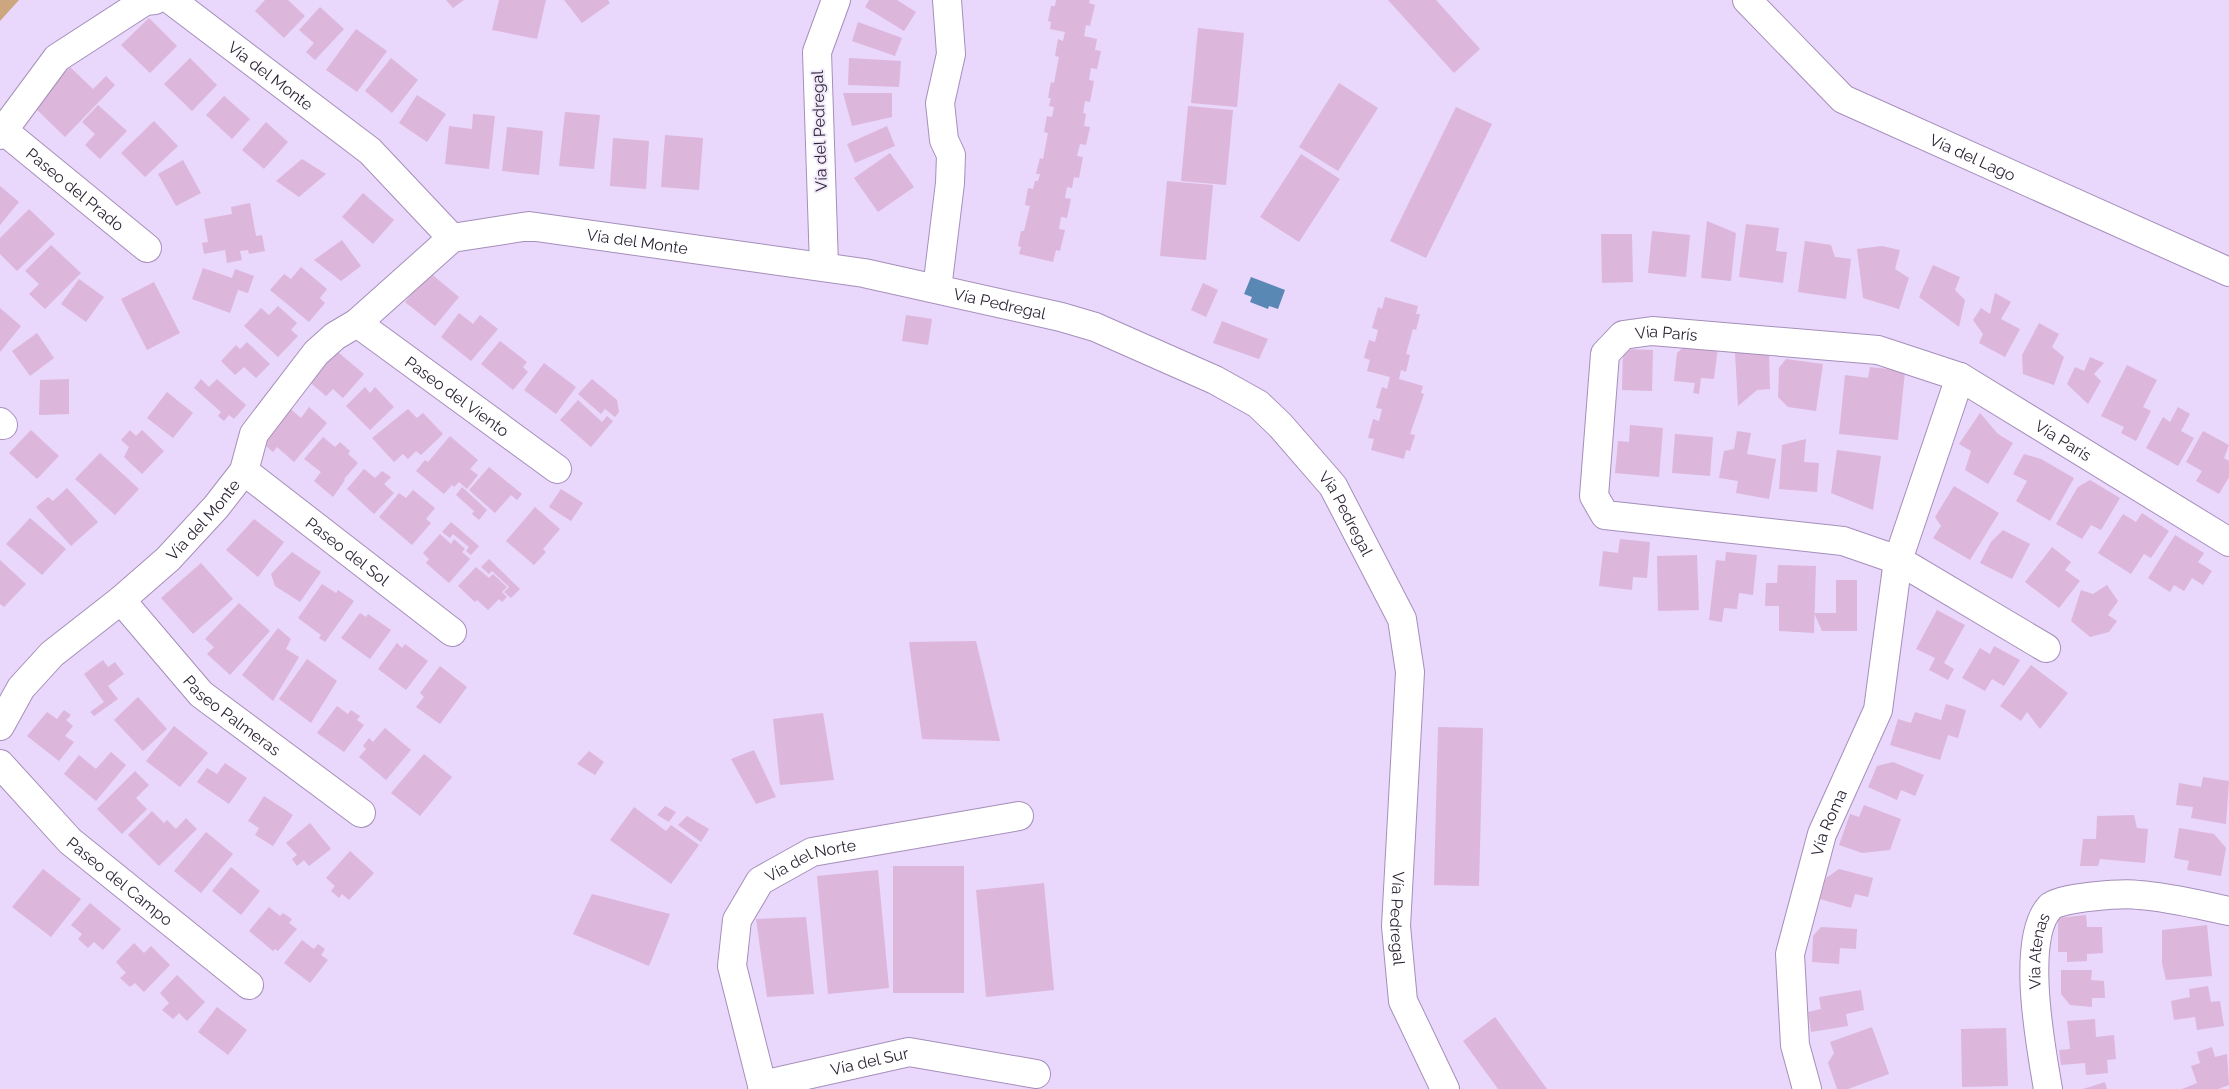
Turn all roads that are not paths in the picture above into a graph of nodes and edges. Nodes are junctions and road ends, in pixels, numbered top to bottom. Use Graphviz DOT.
graph roads {
  1 [pos="155,0"];
  2 [pos="171,0"];
  3 [pos="836,0"];
  4 [pos="947,0"];
  5 [pos="1746,0"];
  6 [pos="2,133"];
  7 [pos="452,238"];
  8 [pos="147,248"];
  9 [pos="824,266"];
  10 [pos="2229,272"];
  11 [pos="937,289"];
  12 [pos="357,324"];
  13 [pos="1960,377"];
  14 [pos="557,469"];
  15 [pos="244,471"];
  16 [pos="2229,542"];
  17 [pos="1898,560"];
  18 [pos="121,600"];
  19 [pos="452,632"];
  20 [pos="2046,648"];
  21 [pos="0,726"];
  22 [pos="0,764"];
  23 [pos="361,813"];
  24 [pos="1020,816"];
  25 [pos="2229,911"];
  26 [pos="249,985"];
  27 [pos="1036,1074"];
  28 [pos="763,1087"];
  29 [pos="1445,1089"];
  30 [pos="1807,1089"];
  31 [pos="2048,1089"];
  1 -- 6 [label="street"];
  2 -- 7 [label="street, Vía del Monte"];
  3 -- 9 [label="street, Vía del Pedregal"];
  4 -- 11 [label="street"];
  5 -- 10 [label="street, Vía del Lago"];
  6 -- 8 [label="street, Paseo del Prado"];
  7 -- 9 [label="street, Vía del Monte"];
  7 -- 12 [label="street, Vía del Monte"];
  9 -- 11 [label="street, Vía Pedregal"];
  11 -- 29 [label="street, Vía Pedregal"];
  12 -- 14 [label="street, Paseo del Viento"];
  12 -- 15 [label="street, Vía del Monte"];
  13 -- 16 [label="street, Vía París"];
  13 -- 17 [label="street, Vía Roma"];
  13 -- 17 [label="street, Vía París"];
  15 -- 18 [label="street, Vía del Monte"];
  15 -- 19 [label="street, Paseo del Sol"];
  17 -- 20 [label="street, Vía París"];
  17 -- 30 [label="street, Vía Roma"];
  18 -- 21 [label="street, Vía del Monte"];
  18 -- 23 [label="street, Paseo Palmeras"];
  22 -- 26 [label="street, Paseo del Campo"];
  24 -- 28 [label="street, Vía del Norte"];
  25 -- 31 [label="street, Vía Atenas"];
  27 -- 28 [label="street, Vía del Sur"];
}
